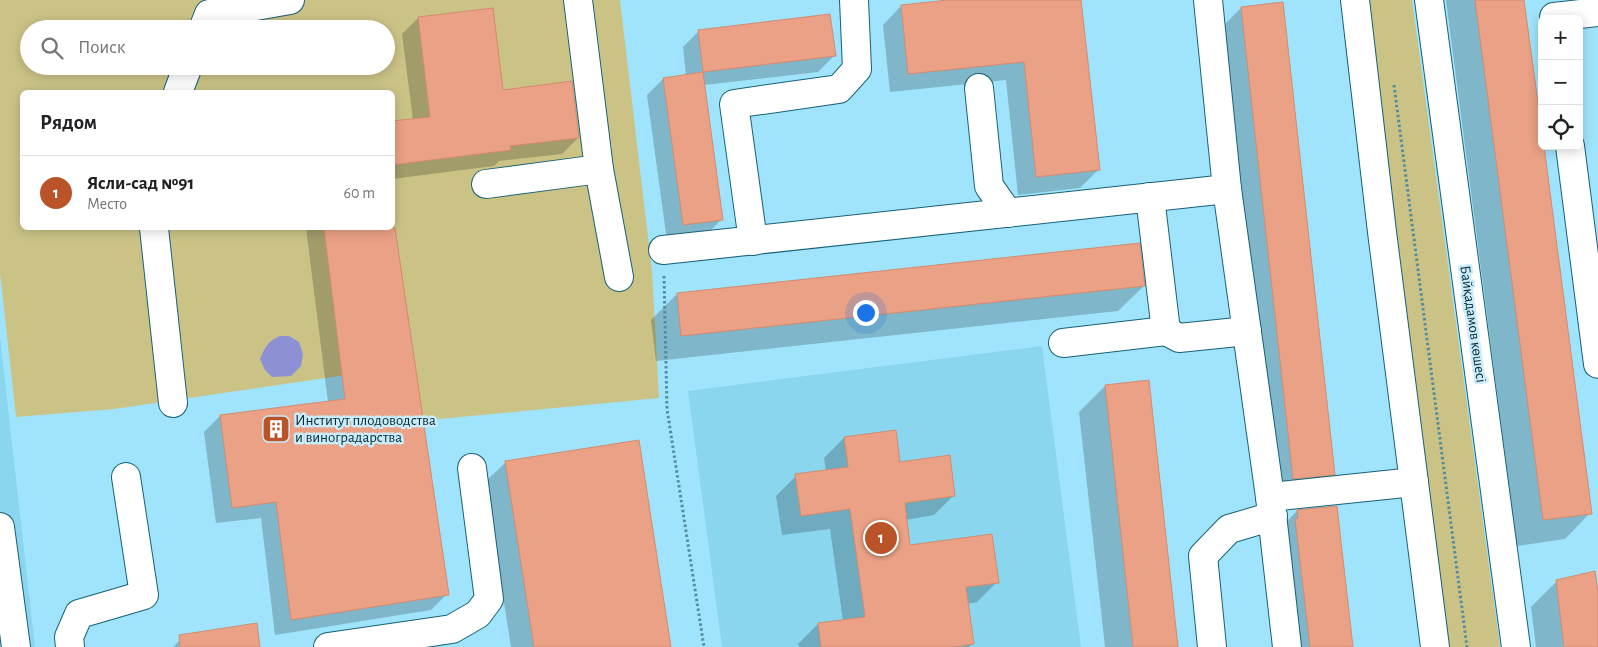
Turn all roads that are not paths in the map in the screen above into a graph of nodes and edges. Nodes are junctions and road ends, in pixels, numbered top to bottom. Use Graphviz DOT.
graph roads {
  1 [pos="290,0"];
  2 [pos="578,0"];
  3 [pos="854,0"];
  4 [pos="1208,0"];
  5 [pos="1355,0"];
  6 [pos="1429,0"];
  7 [pos="1554,12"];
  8 [pos="1598,12"];
  9 [pos="207,20"];
  10 [pos="185,75"];
  11 [pos="979,88"];
  12 [pos="179,90"];
  13 [pos="1571,150"];
  14 [pos="599,169"];
  15 [pos="486,184"];
  16 [pos="1227,189"];
  17 [pos="1150,198"];
  18 [pos="1008,213"];
  19 [pos="154,230"];
  20 [pos="753,241"];
  21 [pos="663,250"];
  22 [pos="619,277"];
  23 [pos="1166,331"];
  24 [pos="1247,331"];
  25 [pos="1063,343"];
  26 [pos="1598,364"];
  27 [pos="173,403"];
  28 [pos="472,468"];
  29 [pos="126,476"];
  30 [pos="1414,482"];
  31 [pos="1272,506"];
  32 [pos="0,527"];
  33 [pos="4,582"];
  34 [pos="16,647"];
  35 [pos="70,647"];
  36 [pos="328,647"];
  37 [pos="1212,647"];
  38 [pos="1287,647"];
  39 [pos="1435,647"];
  40 [pos="1516,647"];
  1 -- 9 [label="street"];
  2 -- 14 [label="street"];
  3 -- 20 [label="street"];
  4 -- 16 [label="street"];
  5 -- 30 [label="street"];
  6 -- 40 [label="street, Байқадамов көшесі"];
  7 -- 8 [label="street"];
  10 -- 12 [label="street"];
  11 -- 18 [label="street"];
  13 -- 26 [label="street"];
  14 -- 15 [label="street"];
  14 -- 22 [label="street"];
  16 -- 17 [label="street"];
  16 -- 24 [label="street"];
  17 -- 18 [label="street"];
  17 -- 23 [label="street"];
  18 -- 20 [label="street"];
  19 -- 27 [label="street"];
  20 -- 21 [label="street"];
  23 -- 24 [label="street"];
  23 -- 25 [label="street"];
  24 -- 31 [label="street"];
  28 -- 36 [label="street"];
  29 -- 35 [label="street"];
  30 -- 31 [label="street"];
  30 -- 39 [label="street"];
  31 -- 37 [label="street"];
  31 -- 38 [label="street"];
  32 -- 33 [label="street"];
  33 -- 34 [label="street"];
}
